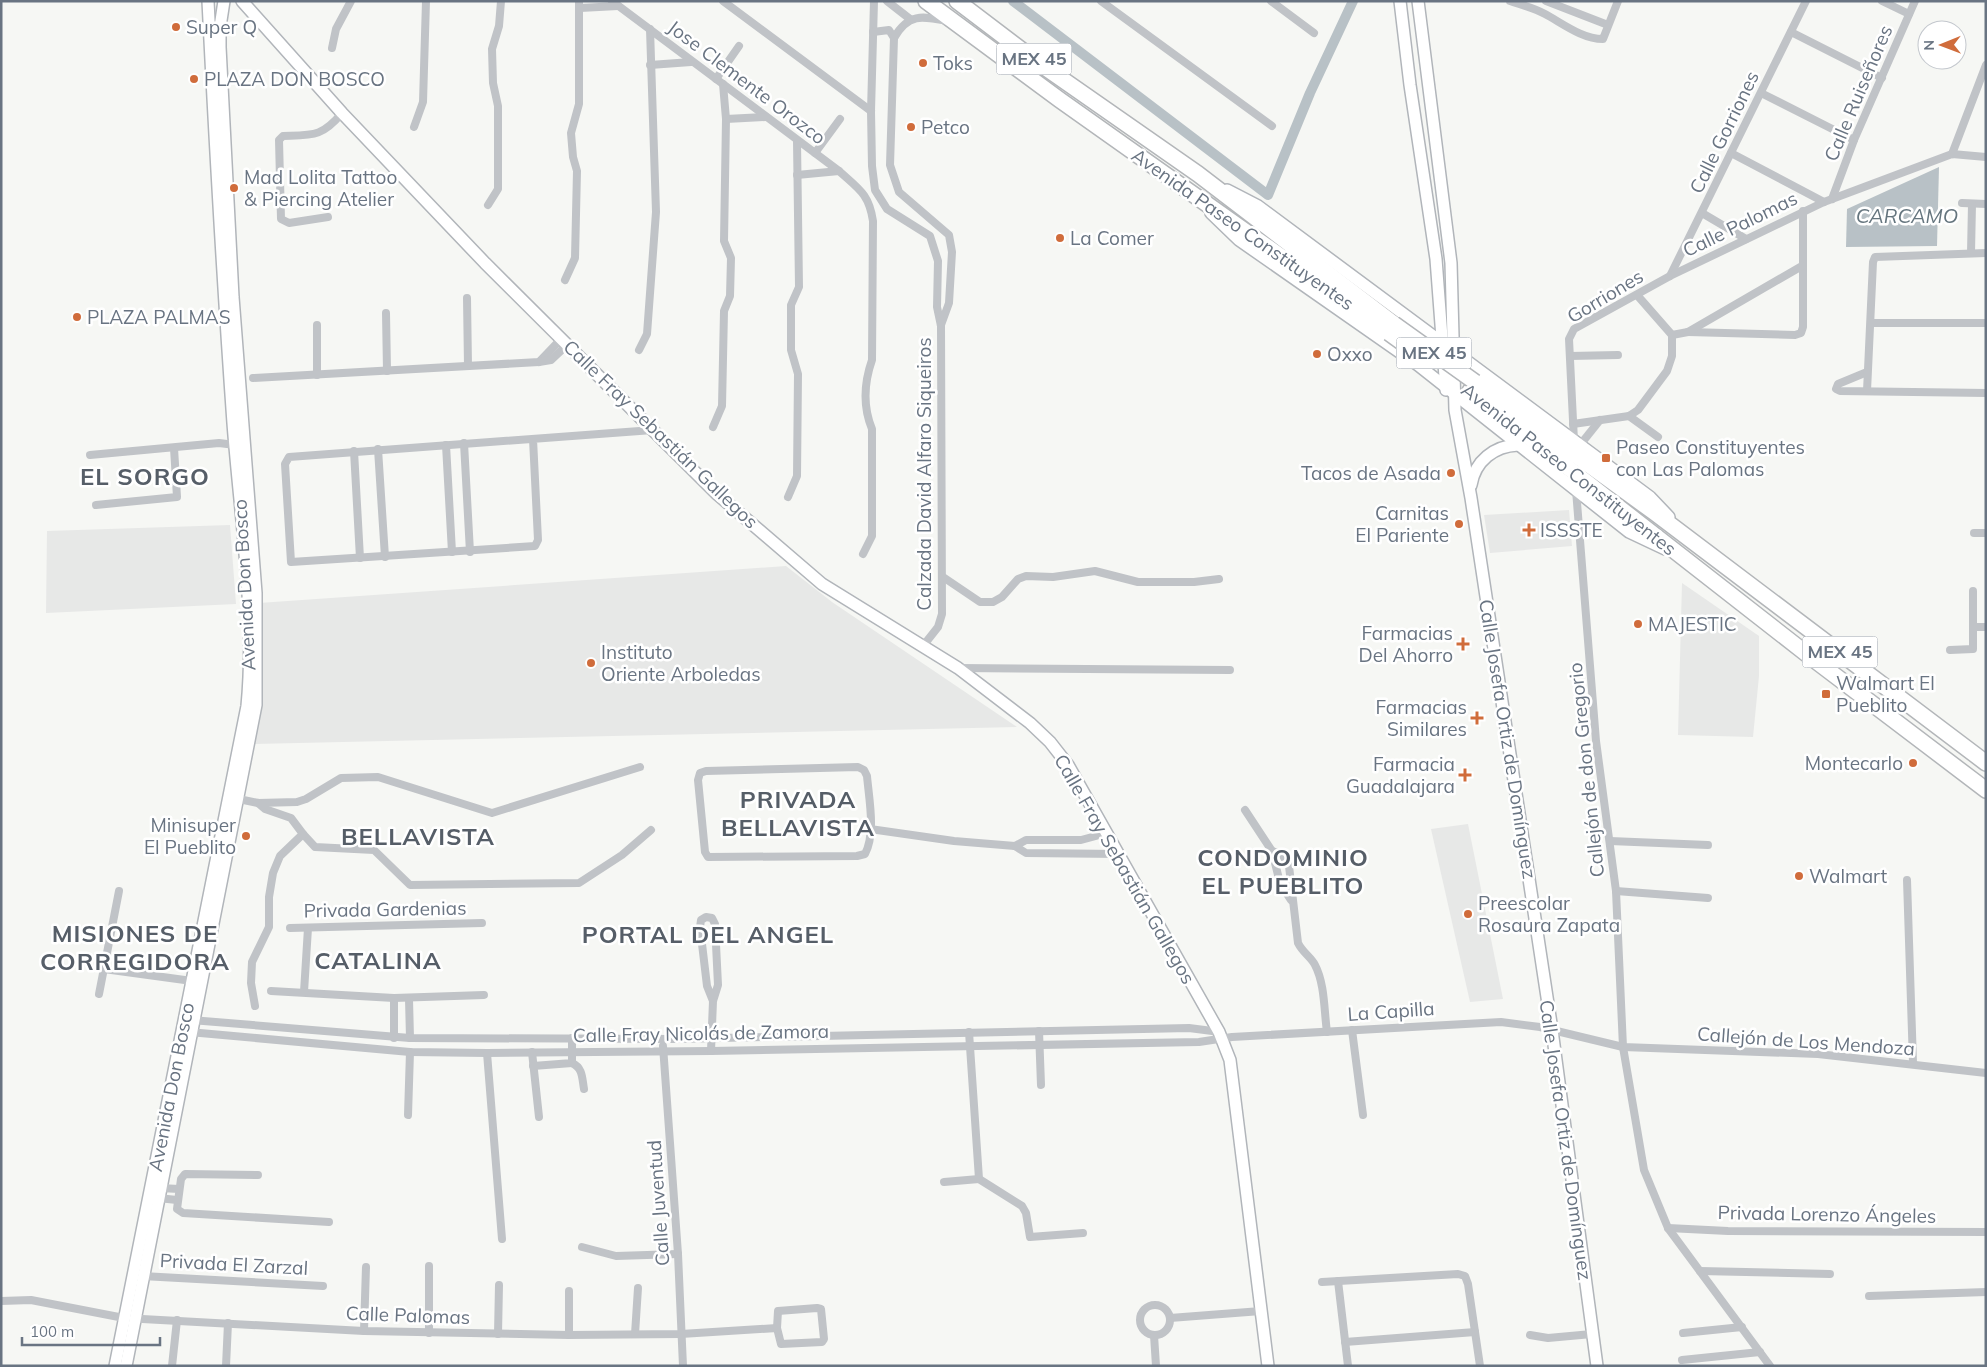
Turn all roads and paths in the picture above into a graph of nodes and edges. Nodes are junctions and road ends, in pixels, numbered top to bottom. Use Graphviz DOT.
graph roads {
  1 [pos="208,1"];
  2 [pos="224,1"];
  3 [pos="230,1"];
  4 [pos="351,1"];
  5 [pos="426,1"];
  6 [pos="501,1"];
  7 [pos="723,1"];
  8 [pos="874,1"];
  9 [pos="887,1"];
  10 [pos="926,1"];
  11 [pos="1101,1"];
  12 [pos="1271,1"];
  13 [pos="1400,1"];
  14 [pos="1418,1"];
  15 [pos="1510,1"];
  16 [pos="1546,1"];
  17 [pos="1618,1"];
  18 [pos="1806,1"];
  19 [pos="1882,1"];
  20 [pos="1915,1"];
  21 [pos="242,2"];
  22 [pos="615,4"];
  23 [pos="966,4"];
  24 [pos="579,5"];
  25 [pos="1533,5"];
  26 [pos="1909,14"];
  27 [pos="910,19"];
  28 [pos="954,23"];
  29 [pos="1608,25"];
  30 [pos="650,29"];
  31 [pos="873,32"];
  32 [pos="1791,32"];
  33 [pos="1314,33"];
  34 [pos="894,38"];
  35 [pos="739,46"];
  36 [pos="332,48"];
  37 [pos="691,62"];
  38 [pos="650,65"];
  39 [pos="1986,65"];
  40 [pos="1882,78"];
  41 [pos="719,81"];
  42 [pos="1761,93"];
  43 [pos="871,111"];
  44 [pos="342,113"];
  45 [pos="766,117"];
  46 [pos="726,119"];
  47 [pos="840,119"];
  48 [pos="1272,126"];
  49 [pos="414,127"];
  50 [pos="1854,140"];
  51 [pos="797,141"];
  52 [pos="815,153"];
  53 [pos="1731,153"];
  54 [pos="1952,154"];
  55 [pos="1986,157"];
  56 [pos="840,171"];
  57 [pos="1198,174"];
  58 [pos="797,175"];
  59 [pos="1186,189"];
  60 [pos="1832,199"];
  61 [pos="1824,202"];
  62 [pos="1962,203"];
  63 [pos="1972,204"];
  64 [pos="1986,204"];
  65 [pos="488,205"];
  66 [pos="1803,211"];
  67 [pos="1702,213"];
  68 [pos="328,217"];
  69 [pos="1746,239"];
  70 [pos="1971,253"];
  71 [pos="1986,253"];
  72 [pos="1436,259"];
  73 [pos="1450,263"];
  74 [pos="1802,266"];
  75 [pos="1670,276"];
  76 [pos="565,280"];
  77 [pos="1637,295"];
  78 [pos="467,298"];
  79 [pos="386,313"];
  80 [pos="1405,316"];
  81 [pos="1871,323"];
  82 [pos="1986,323"];
  83 [pos="317,325"];
  84 [pos="941,326"];
  85 [pos="1425,330"];
  86 [pos="1688,332"];
  87 [pos="1672,335"];
  88 [pos="565,341"];
  89 [pos="1442,343"];
  90 [pos="1392,346"];
  91 [pos="639,350"];
  92 [pos="1454,351"];
  93 [pos="1618,355"];
  94 [pos="1570,356"];
  95 [pos="1418,365"];
  96 [pos="468,366"];
  97 [pos="387,371"];
  98 [pos="1868,372"];
  99 [pos="317,375"];
  100 [pos="253,378"];
  101 [pos="1444,386"];
  102 [pos="1867,391"];
  103 [pos="1986,393"];
  104 [pos="1455,394"];
  105 [pos="1455,410"];
  106 [pos="1629,416"];
  107 [pos="1600,420"];
  108 [pos="1573,424"];
  109 [pos="713,427"];
  110 [pos="653,430"];
  111 [pos="1658,437"];
  112 [pos="533,439"];
  113 [pos="464,443"];
  114 [pos="1577,443"];
  115 [pos="235,445"];
  116 [pos="446,445"];
  117 [pos="1518,445"];
  118 [pos="174,448"];
  119 [pos="378,449"];
  120 [pos="354,451"];
  121 [pos="90,455"];
  122 [pos="1576,490"];
  123 [pos="1470,492"];
  124 [pos="788,496"];
  125 [pos="96,505"];
  126 [pos="1974,533"];
  127 [pos="1986,534"];
  128 [pos="1693,542"];
  129 [pos="452,552"];
  130 [pos="470,552"];
  131 [pos="863,554"];
  132 [pos="1680,555"];
  133 [pos="385,557"];
  134 [pos="360,558"];
  135 [pos="943,577"];
  136 [pos="1219,579"];
  137 [pos="1973,591"];
  138 [pos="251,592"];
  139 [pos="1974,627"];
  140 [pos="1986,627"];
  141 [pos="923,646"];
  142 [pos="1950,650"];
  143 [pos="958,668"];
  144 [pos="1230,670"];
  145 [pos="1986,763"];
  146 [pos="640,766"];
  147 [pos="1986,790"];
  148 [pos="233,798"];
  149 [pos="258,803"];
  150 [pos="1245,810"];
  151 [pos="870,829"];
  152 [pos="651,830"];
  153 [pos="1107,833"];
  154 [pos="303,834"];
  155 [pos="1610,841"];
  156 [pos="1708,845"];
  157 [pos="1015,846"];
  158 [pos="1272,851"];
  159 [pos="1119,854"];
  160 [pos="1907,880"];
  161 [pos="119,891"];
  162 [pos="1616,891"];
  163 [pos="1708,898"];
  164 [pos="1293,902"];
  165 [pos="482,923"];
  166 [pos="290,928"];
  167 [pos="308,928"];
  168 [pos="104,969"];
  169 [pos="192,981"];
  170 [pos="271,990"];
  171 [pos="304,992"];
  172 [pos="99,994"];
  173 [pos="484,995"];
  174 [pos="394,998"];
  175 [pos="409,998"];
  176 [pos="713,1001"];
  177 [pos="255,1006"];
  178 [pos="188,1025"];
  179 [pos="1040,1030"];
  180 [pos="1352,1030"];
  181 [pos="1552,1030"];
  182 [pos="969,1032"];
  183 [pos="1327,1032"];
  184 [pos="1224,1036"];
  185 [pos="394,1038"];
  186 [pos="410,1038"];
  187 [pos="428,1038"];
  188 [pos="572,1038"];
  189 [pos="711,1038"];
  190 [pos="663,1039"];
  191 [pos="1040,1045"];
  192 [pos="970,1047"];
  193 [pos="1623,1048"];
  194 [pos="572,1051"];
  195 [pos="664,1051"];
  196 [pos="711,1051"];
  197 [pos="410,1052"];
  198 [pos="429,1052"];
  199 [pos="532,1052"];
  200 [pos="487,1053"];
  201 [pos="572,1063"];
  202 [pos="1913,1063"];
  203 [pos="532,1066"];
  204 [pos="1986,1073"];
  205 [pos="1042,1085"];
  206 [pos="584,1089"];
  207 [pos="408,1115"];
  208 [pos="1364,1115"];
  209 [pos="539,1117"];
  210 [pos="258,1175"];
  211 [pos="978,1179"];
  212 [pos="944,1182"];
  213 [pos="179,1189"];
  214 [pos="159,1193"];
  215 [pos="177,1200"];
  216 [pos="330,1222"];
  217 [pos="1668,1228"];
  218 [pos="1986,1232"];
  219 [pos="1083,1233"];
  220 [pos="502,1239"];
  221 [pos="1986,1240"];
  222 [pos="582,1246"];
  223 [pos="678,1254"];
  224 [pos="429,1266"];
  225 [pos="366,1267"];
  226 [pos="1700,1271"];
  227 [pos="1830,1274"];
  228 [pos="142,1276"];
  229 [pos="1338,1281"];
  230 [pos="1322,1282"];
  231 [pos="500,1285"];
  232 [pos="323,1286"];
  233 [pos="638,1288"];
  234 [pos="569,1291"];
  235 [pos="1986,1292"];
  236 [pos="1869,1296"];
  237 [pos="1,1301"];
  238 [pos="1261,1311"];
  239 [pos="129,1318"];
  240 [pos="1170,1318"];
  241 [pos="177,1320"];
  242 [pos="228,1323"];
  243 [pos="1742,1326"];
  244 [pos="777,1328"];
  245 [pos="364,1331"];
  246 [pos="1475,1332"];
  247 [pos="429,1333"];
  248 [pos="1683,1333"];
  249 [pos="498,1334"];
  250 [pos="636,1334"];
  251 [pos="681,1334"];
  252 [pos="1530,1334"];
  253 [pos="1592,1334"];
  254 [pos="569,1335"];
  255 [pos="1154,1335"];
  256 [pos="1345,1342"];
  257 [pos="1760,1352"];
  258 [pos="1682,1360"];
  259 [pos="115,1366"];
  260 [pos="126,1366"];
  261 [pos="172,1366"];
  262 [pos="226,1366"];
  263 [pos="684,1366"];
  264 [pos="1156,1366"];
  265 [pos="1268,1366"];
  266 [pos="1348,1366"];
  267 [pos="1480,1366"];
  268 [pos="1597,1366"];
  269 [pos="1770,1366"];
  1 -- 115 [label="street, Avenida Don Bosco"];
  2 -- 138 [label="street, Avenida Don Bosco"];
  3 -- 21 [label="street, Calle Fray Sebastián Gallegos"];
  4 -- 36 [label="street"];
  5 -- 49 [label="street"];
  6 -- 65 [label="street"];
  7 -- 43 [label="street"];
  8 -- 31 [label="street, Calzada David Alfaro Siqueiros"];
  9 -- 27 [label="street"];
  10 -- 28 [label="highway, Avenida Paseo Constituyentes / MEX 45"];
  11 -- 48 [label="street"];
  12 -- 33 [label="street"];
  13 -- 72 [label="street, Calle Josefa Ortiz de Domínguez"];
  14 -- 73 [label="street, Calle Josefa Ortiz de Domínguez"];
  15 -- 25 [label="street"];
  16 -- 29 [label="street"];
  17 -- 29 [label="street"];
  18 -- 32 [label="street, Calle Gorriones"];
  19 -- 26 [label="street"];
  20 -- 26 [label="street, Calle Ruiseñores"];
  21 -- 44 [label="street, Calle Fray Sebastián Gallegos"];
  22 -- 24 [label="street"];
  22 -- 30 [label="street, Jose Clemente Orozco"];
  23 -- 57 [label="highway, Avenida Paseo Constituyentes / MEX 45"];
  24 -- 76 [label="street"];
  25 -- 29 [label="street"];
  26 -- 40 [label="street, Calle Ruiseñores"];
  27 -- 28 [label="street"];
  27 -- 34 [label="street"];
  28 -- 59 [label="highway, Avenida Paseo Constituyentes / MEX 45"];
  30 -- 37 [label="street, Jose Clemente Orozco"];
  30 -- 38 [label="street"];
  31 -- 34 [label="street"];
  31 -- 43 [label="street, Calzada David Alfaro Siqueiros"];
  32 -- 40 [label="street"];
  32 -- 42 [label="street, Calle Gorriones"];
  34 -- 84 [label="street, Calzada David Alfaro Siqueiros"];
  35 -- 41 [label="street"];
  37 -- 38 [label="street"];
  37 -- 41 [label="street, Jose Clemente Orozco"];
  38 -- 91 [label="street"];
  39 -- 54 [label="street"];
  40 -- 50 [label="street, Calle Ruiseñores"];
  41 -- 45 [label="street, Jose Clemente Orozco"];
  41 -- 46 [label="street"];
  42 -- 50 [label="street"];
  42 -- 53 [label="street, Calle Gorriones"];
  43 -- 84 [label="street, Calzada David Alfaro Siqueiros"];
  44 -- 68 [label="street"];
  44 -- 88 [label="street, Calle Fray Sebastián Gallegos"];
  45 -- 46 [label="street"];
  45 -- 51 [label="street, Jose Clemente Orozco"];
  46 -- 109 [label="street"];
  47 -- 52 [label="street"];
  50 -- 60 [label="street, Calle Ruiseñores"];
  51 -- 52 [label="street, Jose Clemente Orozco"];
  51 -- 58 [label="street"];
  52 -- 56 [label="street, Jose Clemente Orozco"];
  53 -- 61 [label="street"];
  53 -- 67 [label="street, Calle Gorriones"];
  54 -- 55 [label="street"];
  54 -- 60 [label="street"];
  56 -- 58 [label="street"];
  56 -- 131 [label="street, Jose Clemente Orozco"];
  57 -- 80 [label="street"];
  57 -- 128 [label="highway, Avenida Paseo Constituyentes / MEX 45, bridge"];
  58 -- 124 [label="street"];
  59 -- 90 [label="street"];
  59 -- 132 [label="highway, Avenida Paseo Constituyentes / MEX 45, bridge"];
  60 -- 61 [label="street"];
  61 -- 66 [label="street, Calle Palomas"];
  62 -- 63 [label="street"];
  63 -- 64 [label="street"];
  63 -- 70 [label="street"];
  66 -- 69 [label="street, Calle Palomas"];
  66 -- 74 [label="street"];
  67 -- 69 [label="street"];
  67 -- 75 [label="street, Calle Gorriones"];
  69 -- 75 [label="street, Calle Palomas"];
  70 -- 71 [label="street"];
  70 -- 81 [label="street"];
  72 -- 73 [label="street"];
  72 -- 89 [label="street, Calle Josefa Ortiz de Domínguez"];
  73 -- 92 [label="street, Calle Josefa Ortiz de Domínguez"];
  74 -- 86 [label="street"];
  74 -- 86 [label="street"];
  75 -- 77 [label="street, Gorriones"];
  77 -- 87 [label="street"];
  77 -- 94 [label="street, Gorriones"];
  78 -- 96 [label="street"];
  79 -- 97 [label="street"];
  80 -- 85 [label="street"];
  80 -- 90 [label="street"];
  81 -- 82 [label="street"];
  81 -- 98 [label="street"];
  83 -- 99 [label="street"];
  84 -- 135 [label="street, Calzada David Alfaro Siqueiros"];
  85 -- 89 [label="street"];
  85 -- 95 [label="street"];
  86 -- 87 [label="street"];
  87 -- 106 [label="street"];
  88 -- 96 [label="street"];
  88 -- 110 [label="street, Calle Fray Sebastián Gallegos"];
  89 -- 92 [label="street"];
  89 -- 101 [label="street, Calle Josefa Ortiz de Domínguez"];
  90 -- 95 [label="street"];
  92 -- 104 [label="street, Calle Josefa Ortiz de Domínguez"];
  92 -- 114 [label="street"];
  93 -- 94 [label="street"];
  94 -- 108 [label="street, Gorriones"];
  95 -- 101 [label="street"];
  96 -- 97 [label="street"];
  97 -- 99 [label="street"];
  98 -- 102 [label="street"];
  98 -- 102 [label="street"];
  99 -- 100 [label="street"];
  101 -- 104 [label="street"];
  101 -- 105 [label="street, Calle Josefa Ortiz de Domínguez"];
  102 -- 103 [label="street"];
  104 -- 105 [label="street, Calle Josefa Ortiz de Domínguez"];
  104 -- 117 [label="street"];
  105 -- 123 [label="street, Calle Josefa Ortiz de Domínguez"];
  106 -- 107 [label="street"];
  106 -- 111 [label="street"];
  107 -- 108 [label="street"];
  107 -- 114 [label="street"];
  108 -- 114 [label="street, Gorriones"];
  110 -- 112 [label="street"];
  110 -- 141 [label="street, Calle Fray Sebastián Gallegos"];
  112 -- 113 [label="street"];
  112 -- 130 [label="street"];
  113 -- 116 [label="street"];
  113 -- 130 [label="street"];
  114 -- 128 [label="street"];
  115 -- 118 [label="street"];
  115 -- 138 [label="street, Avenida Don Bosco"];
  116 -- 119 [label="street"];
  116 -- 129 [label="street"];
  117 -- 122 [label="street"];
  117 -- 123 [label="street"];
  118 -- 121 [label="street"];
  118 -- 125 [label="street"];
  119 -- 120 [label="street"];
  119 -- 133 [label="street"];
  120 -- 134 [label="street"];
  120 -- 134 [label="street"];
  122 -- 132 [label="street"];
  122 -- 155 [label="street, Callejón de don Gregorio"];
  123 -- 181 [label="street, Calle Josefa Ortiz de Domínguez"];
  126 -- 127 [label="street"];
  128 -- 145 [label="highway, Avenida Paseo Constituyentes / MEX 45"];
  129 -- 130 [label="street"];
  129 -- 133 [label="street"];
  132 -- 147 [label="highway, Avenida Paseo Constituyentes / MEX 45"];
  133 -- 134 [label="street"];
  135 -- 136 [label="street"];
  135 -- 141 [label="street, Calzada David Alfaro Siqueiros"];
  137 -- 139 [label="street"];
  138 -- 148 [label="street, Avenida Don Bosco"];
  139 -- 140 [label="street"];
  139 -- 142 [label="street"];
  141 -- 143 [label="street, Calle Fray Sebastián Gallegos"];
  143 -- 144 [label="street"];
  143 -- 153 [label="street, Calle Fray Sebastián Gallegos"];
  146 -- 149 [label="street"];
  148 -- 149 [label="street"];
  148 -- 169 [label="street, Avenida Don Bosco"];
  148 -- 178 [label="street, Avenida Don Bosco"];
  149 -- 154 [label="street"];
  150 -- 158 [label="street"];
  151 -- 151 [label="street"];
  151 -- 157 [label="street"];
  152 -- 154 [label="street"];
  153 -- 157 [label="street"];
  153 -- 159 [label="street, Calle Fray Sebastián Gallegos"];
  154 -- 177 [label="street"];
  155 -- 156 [label="street"];
  155 -- 162 [label="street, Callejón de don Gregorio"];
  157 -- 159 [label="street"];
  158 -- 164 [label="street"];
  158 -- 164 [label="street"];
  159 -- 184 [label="street, Calle Fray Sebastián Gallegos"];
  160 -- 202 [label="street"];
  161 -- 168 [label="street"];
  162 -- 163 [label="street"];
  162 -- 193 [label="street, Callejón de don Gregorio"];
  164 -- 183 [label="street"];
  165 -- 167 [label="street, Privada Gardenias"];
  166 -- 167 [label="street, Privada Gardenias"];
  167 -- 171 [label="street"];
  168 -- 169 [label="street"];
  168 -- 172 [label="street"];
  169 -- 178 [label="street, Avenida Don Bosco"];
  170 -- 171 [label="street"];
  171 -- 174 [label="street"];
  173 -- 175 [label="street"];
  174 -- 175 [label="street"];
  174 -- 185 [label="street"];
  175 -- 186 [label="street"];
  176 -- 176 [label="street"];
  176 -- 189 [label="street"];
  178 -- 185 [label="street, Calle Fray Nicolás de Zamora"];
  178 -- 197 [label="street, Calle Fray Nicolás de Zamora"];
  178 -- 214 [label="street, Avenida Don Bosco"];
  178 -- 239 [label="street, Avenida Don Bosco"];
  179 -- 182 [label="street, Calle Fray Nicolás de Zamora"];
  179 -- 184 [label="street, Calle Fray Nicolás de Zamora"];
  179 -- 191 [label="street"];
  180 -- 181 [label="street, La Capilla"];
  180 -- 183 [label="street, La Capilla"];
  180 -- 208 [label="street"];
  181 -- 193 [label="street, La Capilla"];
  181 -- 253 [label="street, Calle Josefa Ortiz de Domínguez"];
  182 -- 189 [label="street, Calle Fray Nicolás de Zamora"];
  182 -- 192 [label="street"];
  183 -- 184 [label="street, La Capilla"];
  184 -- 191 [label="street, Calle Fray Nicolás de Zamora"];
  184 -- 238 [label="street, Calle Fray Sebastián Gallegos"];
  185 -- 186 [label="street, Calle Fray Nicolás de Zamora"];
  186 -- 187 [label="street, Calle Fray Nicolás de Zamora"];
  187 -- 188 [label="street, Calle Fray Nicolás de Zamora"];
  187 -- 198 [label="street"];
  188 -- 190 [label="street, Calle Fray Nicolás de Zamora"];
  188 -- 194 [label="street"];
  189 -- 190 [label="street, Calle Fray Nicolás de Zamora"];
  189 -- 196 [label="street"];
  190 -- 195 [label="street, Calle Juventud"];
  191 -- 192 [label="street, Calle Fray Nicolás de Zamora"];
  191 -- 205 [label="street"];
  192 -- 196 [label="street, Calle Fray Nicolás de Zamora"];
  192 -- 211 [label="street"];
  193 -- 202 [label="street, Callejón de Los Mendoza"];
  193 -- 217 [label="street, Callejón de don Gregorio"];
  194 -- 195 [label="street, Calle Fray Nicolás de Zamora"];
  194 -- 199 [label="street, Calle Fray Nicolás de Zamora"];
  194 -- 201 [label="street"];
  195 -- 196 [label="street, Calle Fray Nicolás de Zamora"];
  195 -- 223 [label="street, Calle Juventud"];
  197 -- 198 [label="street, Calle Fray Nicolás de Zamora"];
  197 -- 207 [label="street"];
  198 -- 200 [label="street, Calle Fray Nicolás de Zamora"];
  199 -- 200 [label="street, Calle Fray Nicolás de Zamora"];
  199 -- 203 [label="street"];
  200 -- 220 [label="street"];
  201 -- 203 [label="street"];
  201 -- 206 [label="street"];
  202 -- 204 [label="street, Callejón de Los Mendoza"];
  203 -- 209 [label="street"];
  210 -- 213 [label="street"];
  211 -- 212 [label="street"];
  211 -- 219 [label="street"];
  213 -- 214 [label="street"];
  213 -- 215 [label="street"];
  214 -- 215 [label="street"];
  214 -- 228 [label="street, Avenida Don Bosco"];
  215 -- 216 [label="street"];
  217 -- 218 [label="street, Privada Lorenzo Ángeles"];
  217 -- 226 [label="street, Callejón de don Gregorio"];
  218 -- 221 [label="street, Privada Lorenzo Ángeles"];
  222 -- 223 [label="street"];
  223 -- 251 [label="street, Calle Juventud"];
  224 -- 247 [label="street"];
  225 -- 245 [label="street"];
  226 -- 227 [label="street"];
  226 -- 243 [label="street, Callejón de don Gregorio"];
  228 -- 232 [label="street, Privada El Zarzal"];
  228 -- 239 [label="street, Avenida Don Bosco"];
  229 -- 230 [label="street"];
  229 -- 246 [label="street"];
  229 -- 256 [label="street"];
  231 -- 249 [label="street"];
  233 -- 250 [label="street"];
  234 -- 254 [label="street"];
  235 -- 236 [label="street"];
  237 -- 239 [label="street, Calle Palomas"];
  238 -- 240 [label="street"];
  238 -- 265 [label="street, Calle Fray Sebastián Gallegos"];
  239 -- 241 [label="street, Calle Palomas"];
  239 -- 259 [label="street, Avenida Don Bosco"];
  239 -- 260 [label="street, Avenida Don Bosco"];
  240 -- 255 [label="street"];
  240 -- 255 [label="street"];
  241 -- 242 [label="street, Calle Palomas"];
  241 -- 261 [label="street"];
  242 -- 245 [label="street, Calle Palomas"];
  242 -- 262 [label="street"];
  243 -- 248 [label="street"];
  243 -- 257 [label="street, Callejón de don Gregorio"];
  244 -- 244 [label="street"];
  244 -- 251 [label="street, Calle Palomas"];
  245 -- 247 [label="street, Calle Palomas"];
  246 -- 256 [label="street"];
  246 -- 267 [label="street"];
  247 -- 249 [label="street, Calle Palomas"];
  249 -- 254 [label="street, Calle Palomas"];
  250 -- 251 [label="street, Calle Palomas"];
  250 -- 254 [label="street, Calle Palomas"];
  251 -- 263 [label="street, Calle Juventud"];
  252 -- 253 [label="street"];
  253 -- 268 [label="street, Calle Josefa Ortiz de Domínguez"];
  255 -- 264 [label="street"];
  256 -- 266 [label="street"];
  257 -- 258 [label="street"];
  257 -- 269 [label="street, Callejón de don Gregorio"];
}
